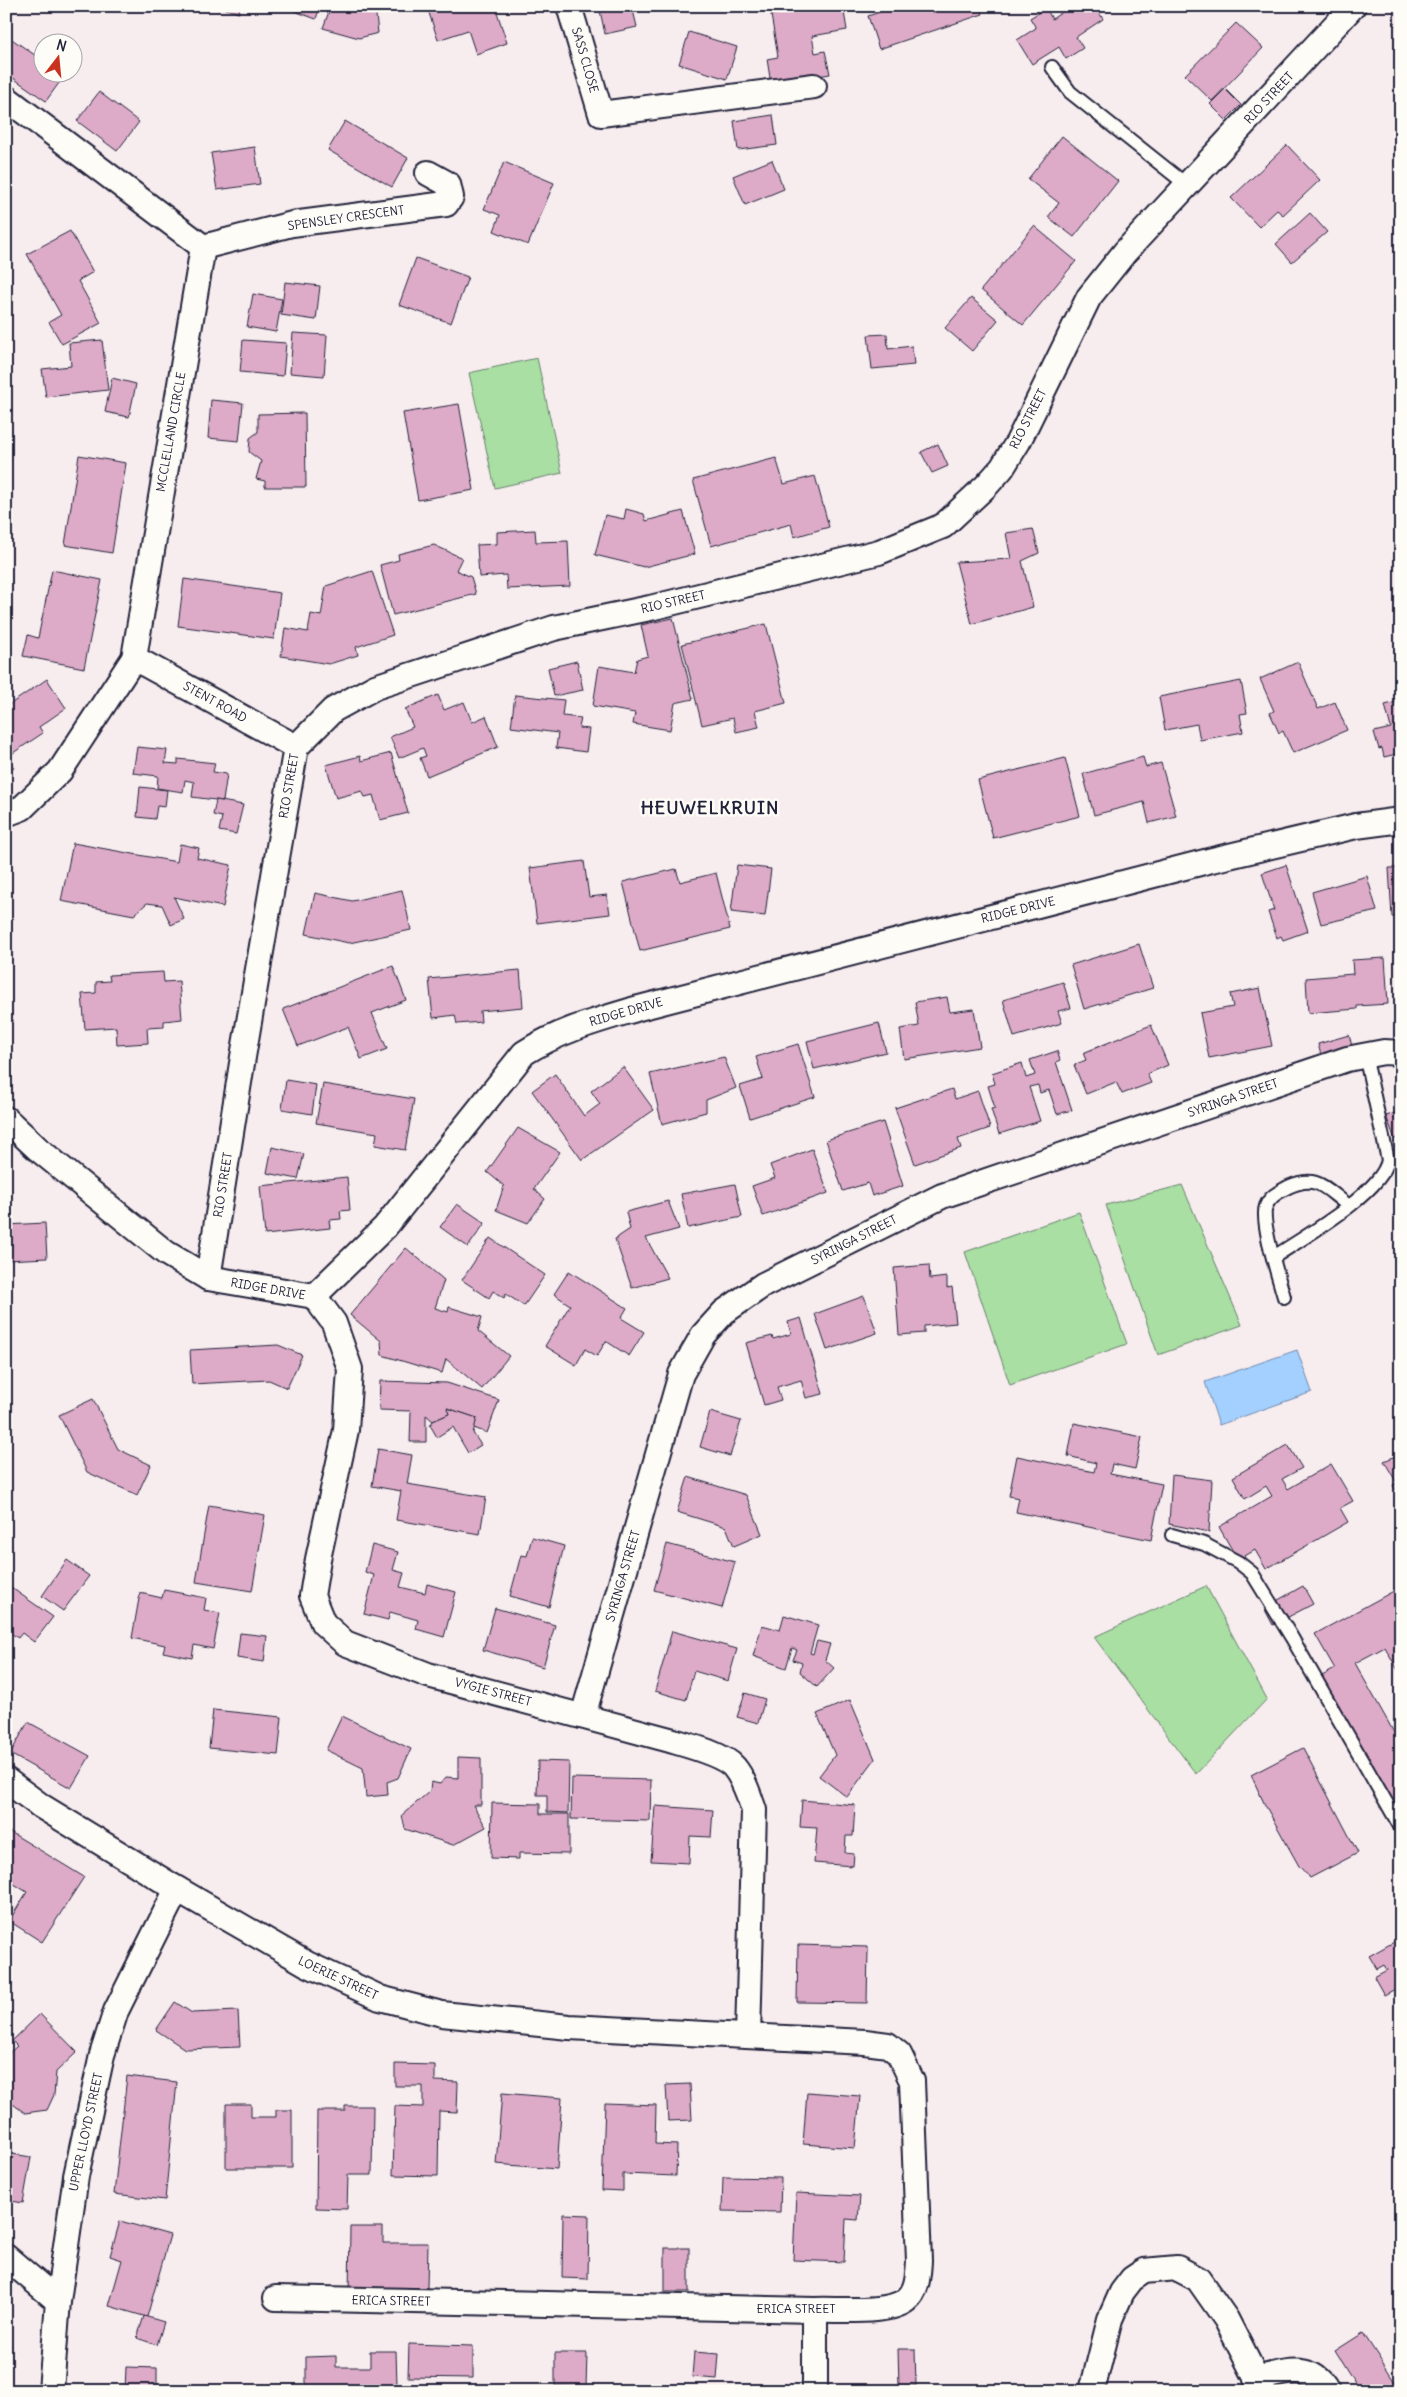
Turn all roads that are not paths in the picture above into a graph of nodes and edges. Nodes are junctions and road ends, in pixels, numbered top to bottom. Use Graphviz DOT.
graph roads {
  1 [pos="569,6"];
  2 [pos="1354,6"];
  3 [pos="1052,67"];
  4 [pos="814,86"];
  5 [pos="6,98"];
  6 [pos="428,173"];
  7 [pos="1188,186"];
  8 [pos="203,248"];
  9 [pos="134,658"];
  10 [pos="296,746"];
  11 [pos="6,814"];
  12 [pos="1401,820"];
  13 [pos="1401,1053"];
  14 [pos="1365,1056"];
  15 [pos="6,1119"];
  16 [pos="1349,1206"];
  17 [pos="1274,1257"];
  18 [pos="208,1278"];
  19 [pos="314,1296"];
  20 [pos="1284,1297"];
  21 [pos="1172,1535"];
  22 [pos="583,1716"];
  23 [pos="6,1780"];
  24 [pos="1401,1828"];
  25 [pos="177,1889"];
  26 [pos="748,2036"];
  27 [pos="6,2257"];
  28 [pos="276,2298"];
  29 [pos="58,2301"];
  30 [pos="815,2310"];
  31 [pos="1259,2385"];
  32 [pos="51,2391"];
  33 [pos="815,2391"];
  34 [pos="1092,2391"];
  35 [pos="1326,2391"];
  1 -- 4 [label="street, SASS CLOSE"];
  2 -- 7 [label="street, RIO STREET"];
  3 -- 7 [label="lane"];
  5 -- 8 [label="street"];
  6 -- 8 [label="street, SPENSLEY CRESCENT"];
  7 -- 10 [label="street, RIO STREET"];
  8 -- 9 [label="street, MCCLELLAND CIRCLE"];
  9 -- 10 [label="street, STENT ROAD"];
  9 -- 11 [label="street, MCCLELLAND CIRCLE"];
  10 -- 18 [label="street, RIO STREET"];
  12 -- 19 [label="street, RIDGE DRIVE"];
  13 -- 14 [label="street, SYRINGA STREET"];
  14 -- 16 [label="lane"];
  14 -- 22 [label="street, SYRINGA STREET"];
  15 -- 18 [label="street, RIDGE DRIVE"];
  16 -- 17 [label="lane"];
  16 -- 17 [label="lane"];
  17 -- 20 [label="lane"];
  18 -- 19 [label="street, RIDGE DRIVE"];
  19 -- 22 [label="street, VYGIE STREET"];
  21 -- 24 [label="lane"];
  22 -- 26 [label="street, VYGIE STREET"];
  23 -- 25 [label="street, LOERIE STREET"];
  25 -- 26 [label="street, LOERIE STREET"];
  25 -- 29 [label="street, UPPER LLOYD STREET"];
  26 -- 30 [label="street, ERICA STREET"];
  27 -- 29 [label="street"];
  28 -- 30 [label="street, ERICA STREET"];
  29 -- 32 [label="street, UPPER LLOYD STREET"];
  30 -- 33 [label="street"];
  31 -- 34 [label="street"];
  31 -- 35 [label="street"];
}
